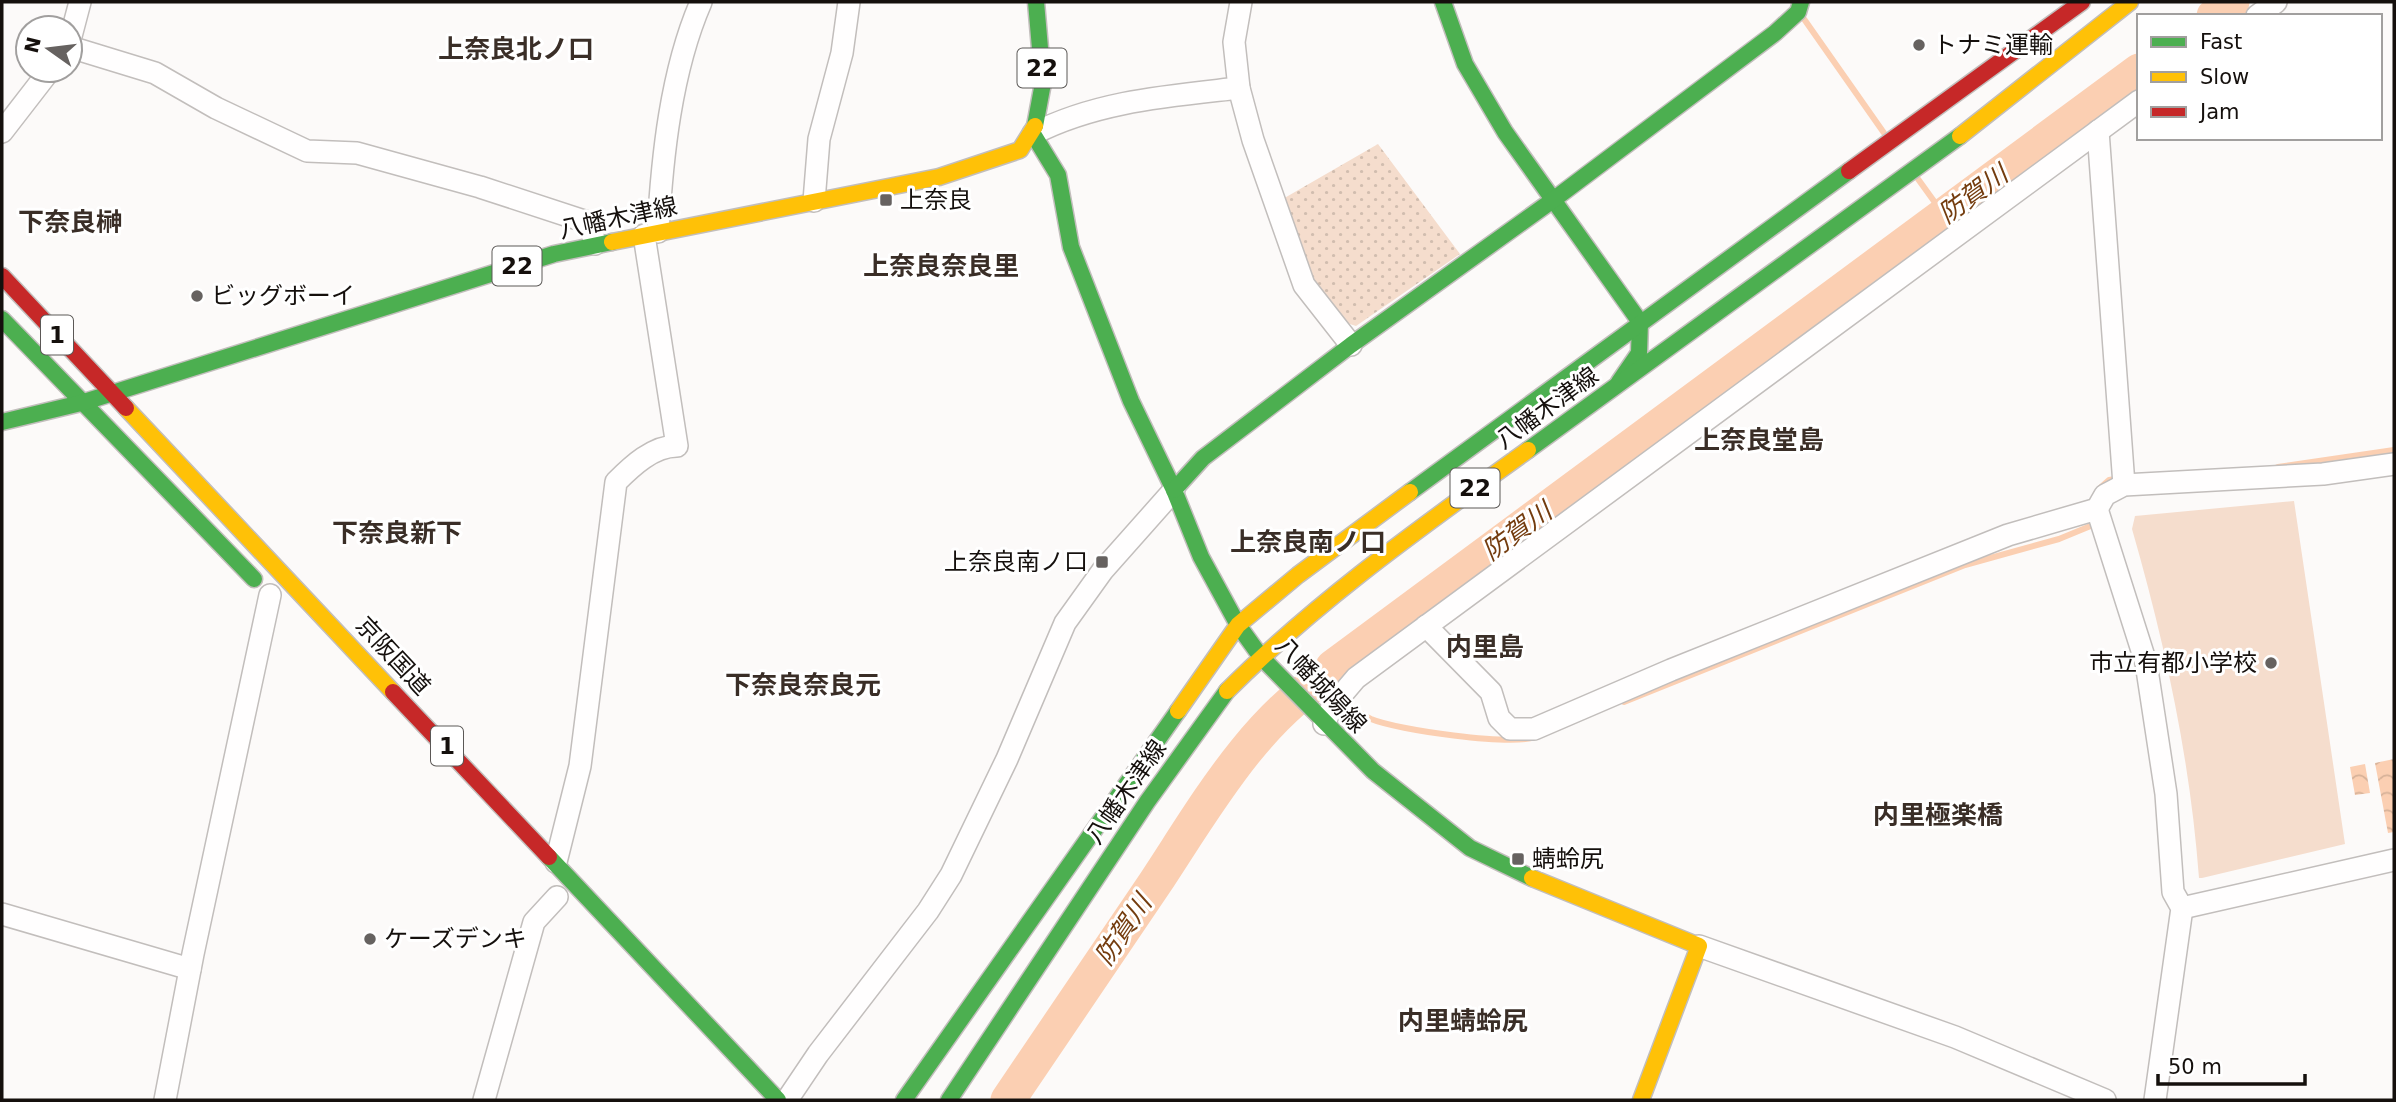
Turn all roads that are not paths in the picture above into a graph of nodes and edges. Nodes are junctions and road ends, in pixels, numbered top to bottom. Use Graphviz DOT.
graph roads {
  1 [pos="701,2"];
  2 [pos="849,2"];
  3 [pos="1036,2"];
  4 [pos="1241,2"];
  5 [pos="1443,2"];
  6 [pos="1801,2"];
  7 [pos="2082,2"];
  8 [pos="2130,2"];
  9 [pos="2276,2"];
  10 [pos="2260,14"];
  11 [pos="84,51"];
  12 [pos="39,84"];
  13 [pos="1239,88"];
  14 [pos="2137,102"];
  15 [pos="2098,131"];
  16 [pos="2,132"];
  17 [pos="1033,134"];
  18 [pos="1553,200"];
  19 [pos="814,201"];
  20 [pos="651,233"];
  21 [pos="595,244"];
  22 [pos="2,276"];
  23 [pos="2,319"];
  24 [pos="1640,322"];
  25 [pos="1351,345"];
  26 [pos="1616,387"];
  27 [pos="115,393"];
  28 [pos="81,403"];
  29 [pos="2,422"];
  30 [pos="2394,464"];
  31 [pos="2124,485"];
  32 [pos="1174,490"];
  33 [pos="2097,509"];
  34 [pos="270,595"];
  35 [pos="289,614"];
  36 [pos="1238,625"];
  37 [pos="1426,626"];
  38 [pos="1261,657"];
  39 [pos="1324,724"];
  40 [pos="2394,860"];
  41 [pos="556,862"];
  42 [pos="557,897"];
  43 [pos="2182,908"];
  44 [pos="2,914"];
  45 [pos="1699,946"];
  46 [pos="190,969"];
  47 [pos="165,1100"];
  48 [pos="484,1100"];
  49 [pos="778,1100"];
  50 [pos="787,1100"];
  51 [pos="904,1100"];
  52 [pos="949,1100"];
  53 [pos="1642,1100"];
  54 [pos="2105,1100"];
  55 [pos="2155,1100"];
  1 -- 20 [label="street"];
  2 -- 19 [label="street"];
  3 -- 17 [label="main road, 22"];
  4 -- 13 [label="street"];
  5 -- 18 [label="main road"];
  6 -- 18 [label="main road"];
  7 -- 24 [label="main road, 八幡木津線 / 22"];
  8 -- 26 [label="main road, 八幡木津線 / 22"];
  9 -- 10 [label="street"];
  11 -- 21 [label="street"];
  12 -- 16 [label="street"];
  13 -- 17 [label="street"];
  13 -- 25 [label="street"];
  14 -- 15 [label="street"];
  15 -- 31 [label="street"];
  15 -- 37 [label="street"];
  17 -- 19 [label="main road, 八幡木津線 / 22"];
  17 -- 32 [label="main road, 八幡城陽線"];
  18 -- 24 [label="main road"];
  18 -- 25 [label="main road"];
  19 -- 20 [label="main road, 八幡木津線 / 22"];
  20 -- 21 [label="main road, 八幡木津線 / 22"];
  20 -- 41 [label="street"];
  21 -- 27 [label="main road, 八幡木津線 / 22"];
  22 -- 27 [label="main road, 京阪国道 / 1"];
  23 -- 28 [label="main road, 1"];
  24 -- 26 [label="main road"];
  24 -- 36 [label="main road, 八幡木津線 / 22"];
  25 -- 32 [label="main road"];
  26 -- 38 [label="main road, 八幡木津線 / 22"];
  27 -- 28 [label="main road, 八幡木津線 / 22"];
  27 -- 41 [label="main road, 京阪国道 / 1"];
  28 -- 29 [label="main road, 八幡木津線 / 22"];
  28 -- 34 [label="main road, 1"];
  30 -- 31 [label="street"];
  31 -- 33 [label="street"];
  32 -- 36 [label="main road, 八幡城陽線"];
  32 -- 50 [label="street"];
  33 -- 37 [label="street"];
  33 -- 43 [label="street"];
  34 -- 35 [label="main road, 1"];
  34 -- 46 [label="street"];
  36 -- 38 [label="main road, 八幡城陽線"];
  36 -- 51 [label="main road, 八幡木津線 / 22"];
  37 -- 39 [label="street"];
  38 -- 39 [label="main road, 八幡城陽線"];
  38 -- 52 [label="main road, 八幡木津線 / 22"];
  39 -- 45 [label="main road, 八幡城陽線"];
  40 -- 43 [label="street"];
  41 -- 49 [label="main road, 京阪国道 / 1"];
  42 -- 48 [label="street"];
  43 -- 55 [label="street"];
  44 -- 46 [label="street"];
  45 -- 53 [label="main road"];
  45 -- 54 [label="street"];
  46 -- 47 [label="street"];
}
